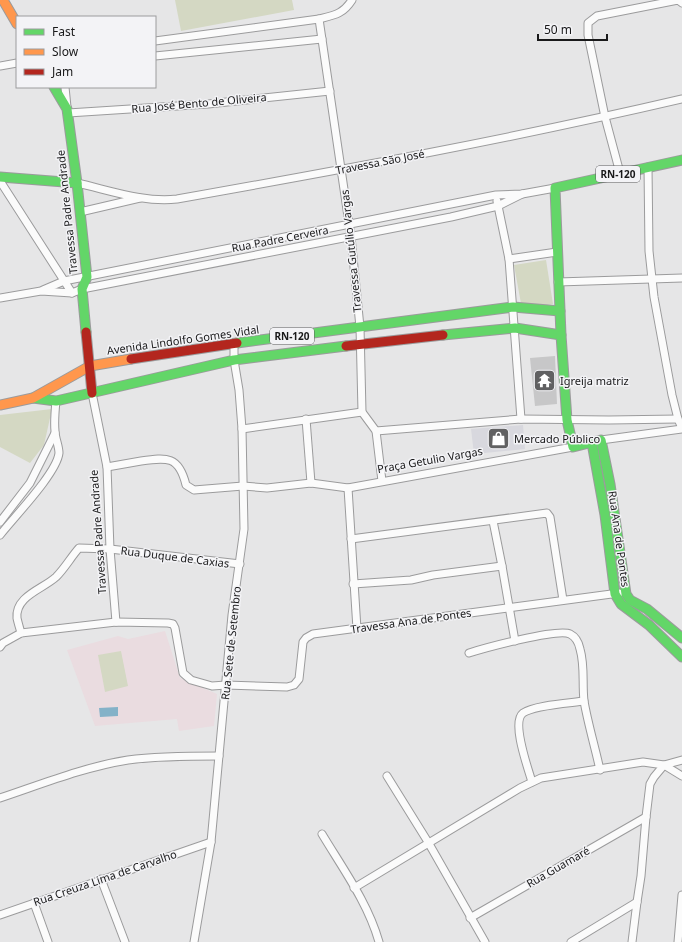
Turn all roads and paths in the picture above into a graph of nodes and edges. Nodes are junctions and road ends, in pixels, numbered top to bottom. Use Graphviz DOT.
graph roads {
  1 [pos="3,0"];
  2 [pos="352,0"];
  3 [pos="678,0"];
  4 [pos="682,3"];
  5 [pos="319,19"];
  6 [pos="16,22"];
  7 [pos="322,39"];
  8 [pos="156,41"];
  9 [pos="156,56"];
  10 [pos="16,64"];
  11 [pos="0,66"];
  12 [pos="55,88"];
  13 [pos="65,88"];
  14 [pos="330,91"];
  15 [pos="682,99"];
  16 [pos="67,111"];
  17 [pos="605,117"];
  18 [pos="682,160"];
  19 [pos="648,167"];
  20 [pos="341,170"];
  21 [pos="620,173"];
  22 [pos="0,177"];
  23 [pos="0,181"];
  24 [pos="77,183"];
  25 [pos="554,188"];
  26 [pos="2,190"];
  27 [pos="522,194"];
  28 [pos="496,195"];
  29 [pos="142,198"];
  30 [pos="498,206"];
  31 [pos="80,212"];
  32 [pos="350,225"];
  33 [pos="352,237"];
  34 [pos="557,252"];
  35 [pos="509,259"];
  36 [pos="87,277"];
  37 [pos="682,278"];
  38 [pos="652,279"];
  39 [pos="64,281"];
  40 [pos="558,282"];
  41 [pos="82,290"];
  42 [pos="40,291"];
  43 [pos="72,293"];
  44 [pos="0,298"];
  45 [pos="513,307"];
  46 [pos="560,311"];
  47 [pos="360,327"];
  48 [pos="515,328"];
  49 [pos="561,335"];
  50 [pos="234,343"];
  51 [pos="360,344"];
  52 [pos="234,360"];
  53 [pos="90,366"];
  54 [pos="92,393"];
  55 [pos="33,398"];
  56 [pos="56,400"];
  57 [pos="0,405"];
  58 [pos="362,412"];
  59 [pos="306,419"];
  60 [pos="521,419"];
  61 [pos="567,420"];
  62 [pos="681,424"];
  63 [pos="242,429"];
  64 [pos="376,431"];
  65 [pos="55,433"];
  66 [pos="601,440"];
  67 [pos="592,443"];
  68 [pos="573,447"];
  69 [pos="106,468"];
  70 [pos="382,481"];
  71 [pos="30,483"];
  72 [pos="311,483"];
  73 [pos="243,486"];
  74 [pos="348,488"];
  75 [pos="38,489"];
  76 [pos="493,521"];
  77 [pos="0,522"];
  78 [pos="0,535"];
  79 [pos="351,539"];
  80 [pos="110,549"];
  81 [pos="240,564"];
  82 [pos="502,566"];
  83 [pos="353,584"];
  84 [pos="625,592"];
  85 [pos="615,594"];
  86 [pos="563,600"];
  87 [pos="509,608"];
  88 [pos="116,622"];
  89 [pos="357,629"];
  90 [pos="21,634"];
  91 [pos="682,639"];
  92 [pos="515,641"];
  93 [pos="0,647"];
  94 [pos="673,648"];
  95 [pos="469,652"];
  96 [pos="682,657"];
  97 [pos="226,685"];
  98 [pos="584,701"];
  99 [pos="219,756"];
  100 [pos="682,760"];
  101 [pos="664,766"];
  102 [pos="600,770"];
  103 [pos="387,776"];
  104 [pos="682,776"];
  105 [pos="532,782"];
  106 [pos="0,798"];
  107 [pos="646,817"];
  108 [pos="322,834"];
  109 [pos="211,842"];
  110 [pos="428,842"];
  111 [pos="101,879"];
  112 [pos="354,888"];
  113 [pos="682,895"];
  114 [pos="637,902"];
  115 [pos="34,903"];
  116 [pos="0,915"];
  117 [pos="470,918"];
  118 [pos="48,942"];
  119 [pos="125,942"];
  120 [pos="194,942"];
  121 [pos="379,942"];
  122 [pos="485,942"];
  123 [pos="572,942"];
  124 [pos="632,942"];
  125 [pos="678,942"];
  1 -- 6 [label="main road"];
  2 -- 5 [label="street"];
  3 -- 4 [label="street"];
  3 -- 17 [label="street"];
  5 -- 7 [label="street, Travessa Gutúlio Vargas"];
  5 -- 8 [label="street"];
  7 -- 9 [label="street"];
  7 -- 14 [label="street, Travessa Gutúlio Vargas"];
  10 -- 11 [label="street"];
  12 -- 16 [label="main road, Travessa Padre Andrade"];
  13 -- 16 [label="street, Travessa Padre Andrade"];
  14 -- 16 [label="street, Rua José Bento de Oliveira"];
  14 -- 20 [label="street, Travessa Gutúlio Vargas"];
  15 -- 17 [label="street, Travessa São José"];
  16 -- 24 [label="main road, Travessa Padre Andrade"];
  17 -- 20 [label="street, Travessa São José"];
  17 -- 21 [label="street"];
  18 -- 19 [label="main road, Rua Padre Cerveira / RN-120"];
  19 -- 21 [label="main road, Rua Padre Cerveira / RN-120"];
  19 -- 38 [label="street"];
  20 -- 29 [label="street, Travessa São José"];
  20 -- 32 [label="street, Travessa Gutúlio Vargas"];
  21 -- 25 [label="main road, Rua Padre Cerveira / RN-120"];
  22 -- 24 [label="main road"];
  23 -- 26 [label="street"];
  24 -- 29 [label="street, Travessa São José"];
  24 -- 31 [label="main road, Travessa Padre Andrade"];
  25 -- 27 [label="street, Rua Padre Cerveira"];
  25 -- 34 [label="main road"];
  26 -- 39 [label="street"];
  27 -- 28 [label="street, Rua Padre Cerveira"];
  27 -- 30 [label="street, Rua Padre Cerveira"];
  28 -- 30 [label="street"];
  28 -- 32 [label="street, Rua Padre Cerveira"];
  29 -- 31 [label="street"];
  30 -- 33 [label="street, Rua Padre Cerveira"];
  30 -- 35 [label="street"];
  31 -- 36 [label="main road, Travessa Padre Andrade"];
  32 -- 33 [label="street, Travessa Gutúlio Vargas"];
  32 -- 36 [label="street, Rua Padre Cerveira"];
  33 -- 41 [label="street, Rua Padre Cerveira"];
  33 -- 47 [label="street, Travessa Gutúlio Vargas"];
  34 -- 35 [label="street"];
  34 -- 40 [label="main road"];
  35 -- 45 [label="street"];
  36 -- 39 [label="street, Rua Padre Cerveira"];
  36 -- 41 [label="main road, Travessa Padre Andrade"];
  37 -- 38 [label="street"];
  38 -- 40 [label="street"];
  38 -- 62 [label="street"];
  39 -- 42 [label="street, Rua Padre Cerveira"];
  39 -- 43 [label="street"];
  40 -- 46 [label="main road"];
  41 -- 43 [label="street, Rua Padre Cerveira"];
  41 -- 53 [label="main road, Travessa Padre Andrade"];
  42 -- 43 [label="street, Rua Padre Cerveira"];
  42 -- 44 [label="street, Rua Padre Cerveira"];
  45 -- 46 [label="main road, Avenida Lindolfo Gomes Vidal / RN-120"];
  45 -- 47 [label="main road, Avenida Lindolfo Gomes Vidal / RN-120"];
  45 -- 48 [label="street"];
  46 -- 49 [label="main road"];
  47 -- 50 [label="main road, Avenida Lindolfo Gomes Vidal / RN-120"];
  47 -- 51 [label="street, Travessa Gutúlio Vargas"];
  48 -- 49 [label="main road, Avenida Lindolfo Gomes Vidal / RN-120"];
  48 -- 51 [label="main road, Avenida Lindolfo Gomes Vidal / RN-120"];
  48 -- 60 [label="street"];
  49 -- 61 [label="main road"];
  50 -- 52 [label="street, Rua Sete de Setembro"];
  50 -- 53 [label="main road, Avenida Lindolfo Gomes Vidal / RN-120"];
  51 -- 52 [label="main road, Avenida Lindolfo Gomes Vidal / RN-120"];
  51 -- 58 [label="street, Travessa Gutúlio Vargas"];
  52 -- 54 [label="main road, Avenida Lindolfo Gomes Vidal / RN-120"];
  52 -- 63 [label="street, Rua Sete de Setembro"];
  53 -- 54 [label="main road, Travessa Padre Andrade"];
  53 -- 55 [label="main road, Avenida Lindolfo Gomes Vidal / RN-120"];
  54 -- 56 [label="main road, Avenida Lindolfo Gomes Vidal / RN-120"];
  54 -- 69 [label="street, Travessa Padre Andrade"];
  55 -- 56 [label="main road, Avenida Lindolfo Gomes Vidal / RN-120"];
  55 -- 57 [label="main road, Avenida Lindolfo Gomes Vidal / RN-120"];
  56 -- 65 [label="street"];
  58 -- 59 [label="street"];
  58 -- 64 [label="street"];
  59 -- 63 [label="street"];
  59 -- 72 [label="street"];
  60 -- 61 [label="street"];
  60 -- 64 [label="street"];
  61 -- 62 [label="street"];
  61 -- 68 [label="main road"];
  62 -- 66 [label="street, Praça Getulio Vargas"];
  63 -- 73 [label="street, Rua Sete de Setembro"];
  64 -- 70 [label="street"];
  65 -- 71 [label="street"];
  65 -- 75 [label="street"];
  66 -- 67 [label="main road, Praça Getulio Vargas"];
  66 -- 84 [label="main road, Rua Ana de Pontes"];
  67 -- 68 [label="main road, Praça Getulio Vargas"];
  67 -- 85 [label="main road, Rua Ana de Pontes"];
  68 -- 70 [label="street, Praça Getulio Vargas"];
  69 -- 73 [label="street, Praça Getulio Vargas"];
  69 -- 80 [label="street, Travessa Padre Andrade"];
  70 -- 74 [label="street, Praça Getulio Vargas"];
  71 -- 75 [label="street"];
  71 -- 77 [label="street"];
  72 -- 73 [label="street, Praça Getulio Vargas"];
  72 -- 74 [label="street, Praça Getulio Vargas"];
  73 -- 81 [label="street, Rua Sete de Setembro"];
  74 -- 79 [label="street"];
  75 -- 78 [label="street"];
  76 -- 79 [label="street"];
  76 -- 82 [label="street"];
  76 -- 86 [label="street"];
  79 -- 83 [label="street"];
  80 -- 81 [label="street, Rua Duque de Caxias"];
  80 -- 88 [label="street, Travessa Padre Andrade"];
  80 -- 90 [label="street, Rua Duque de Caxias"];
  81 -- 97 [label="street, Rua Sete de Setembro"];
  82 -- 83 [label="street"];
  82 -- 87 [label="street"];
  83 -- 89 [label="street"];
  84 -- 85 [label="street, Travessa Ana de Pontes"];
  84 -- 91 [label="main road, Rua Ana de Pontes"];
  85 -- 86 [label="street, Travessa Ana de Pontes"];
  85 -- 94 [label="main road, Rua Ana de Pontes"];
  86 -- 87 [label="street, Travessa Ana de Pontes"];
  87 -- 89 [label="street, Travessa Ana de Pontes"];
  87 -- 92 [label="street"];
  88 -- 90 [label="street"];
  88 -- 97 [label="street"];
  89 -- 97 [label="street, Travessa Ana de Pontes"];
  90 -- 93 [label="street"];
  91 -- 94 [label="street"];
  92 -- 95 [label="street"];
  92 -- 98 [label="street"];
  94 -- 96 [label="main road, Rua Ana de Pontes"];
  97 -- 99 [label="street, Rua Sete de Setembro"];
  98 -- 102 [label="street"];
  98 -- 105 [label="street"];
  99 -- 106 [label="street"];
  99 -- 109 [label="street, Rua Sete de Setembro"];
  100 -- 101 [label="street"];
  101 -- 102 [label="street"];
  101 -- 104 [label="street"];
  101 -- 107 [label="street"];
  102 -- 105 [label="street"];
  103 -- 110 [label="street"];
  105 -- 110 [label="street"];
  107 -- 114 [label="street"];
  107 -- 117 [label="street, Rua Guamaré"];
  108 -- 112 [label="street"];
  109 -- 111 [label="street, Rua Creuza Lima de Carvalho"];
  109 -- 120 [label="street, Rua Sete de Setembro"];
  110 -- 112 [label="street"];
  110 -- 117 [label="street"];
  111 -- 115 [label="street, Rua Creuza Lima de Carvalho"];
  111 -- 119 [label="street"];
  112 -- 121 [label="street"];
  113 -- 125 [label="street"];
  114 -- 123 [label="street"];
  114 -- 124 [label="street"];
  115 -- 116 [label="street, Rua Creuza Lima de Carvalho"];
  115 -- 118 [label="street"];
  117 -- 122 [label="street"];
}
